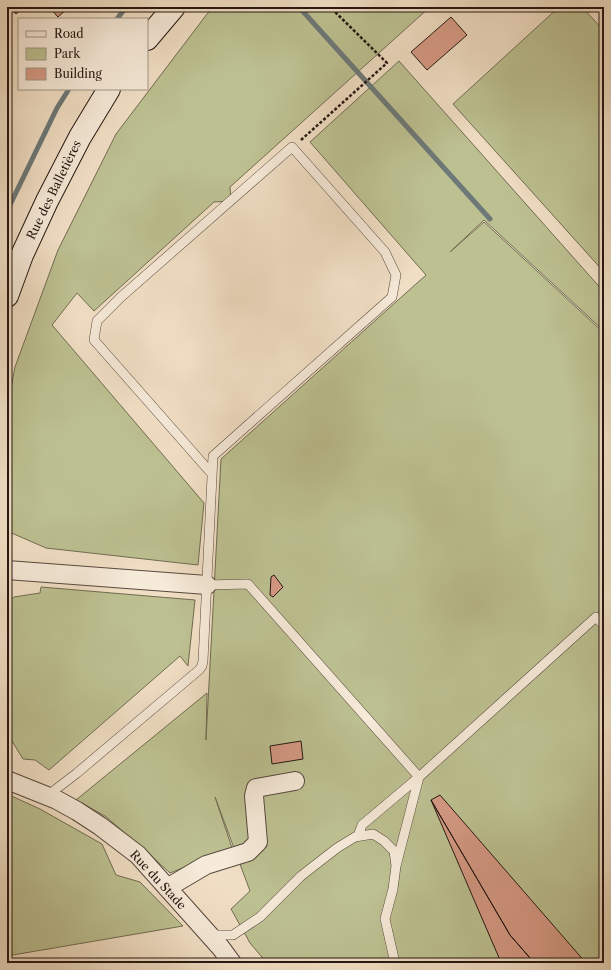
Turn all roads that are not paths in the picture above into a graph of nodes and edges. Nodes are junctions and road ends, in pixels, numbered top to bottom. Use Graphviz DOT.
graph roads {
  1 [pos="174,7"];
  2 [pos="148,38"];
  3 [pos="108,90"];
  4 [pos="7,296"];
  5 [pos="212,474"];
  6 [pos="7,570"];
  7 [pos="207,584"];
  8 [pos="604,626"];
  9 [pos="419,777"];
  10 [pos="7,780"];
  11 [pos="295,781"];
  12 [pos="47,796"];
  13 [pos="358,836"];
  14 [pos="396,866"];
  15 [pos="167,888"];
  16 [pos="210,935"];
  17 [pos="232,963"];
  18 [pos="395,963"];
  1 -- 2 [label="main road"];
  3 -- 4 [label="main road, Rue des Balletières"];
  5 -- 5 [label="lane"];
  5 -- 7 [label="lane"];
  6 -- 7 [label="street"];
  7 -- 9 [label="lane"];
  7 -- 12 [label="lane"];
  8 -- 9 [label="lane"];
  9 -- 13 [label="lane"];
  9 -- 14 [label="lane"];
  10 -- 12 [label="street, Rue du Stade"];
  11 -- 15 [label="street"];
  12 -- 15 [label="street, Rue du Stade"];
  13 -- 14 [label="lane"];
  13 -- 16 [label="lane"];
  14 -- 18 [label="lane"];
  15 -- 16 [label="street, Rue du Stade"];
  16 -- 17 [label="street, Rue du Stade"];
}
